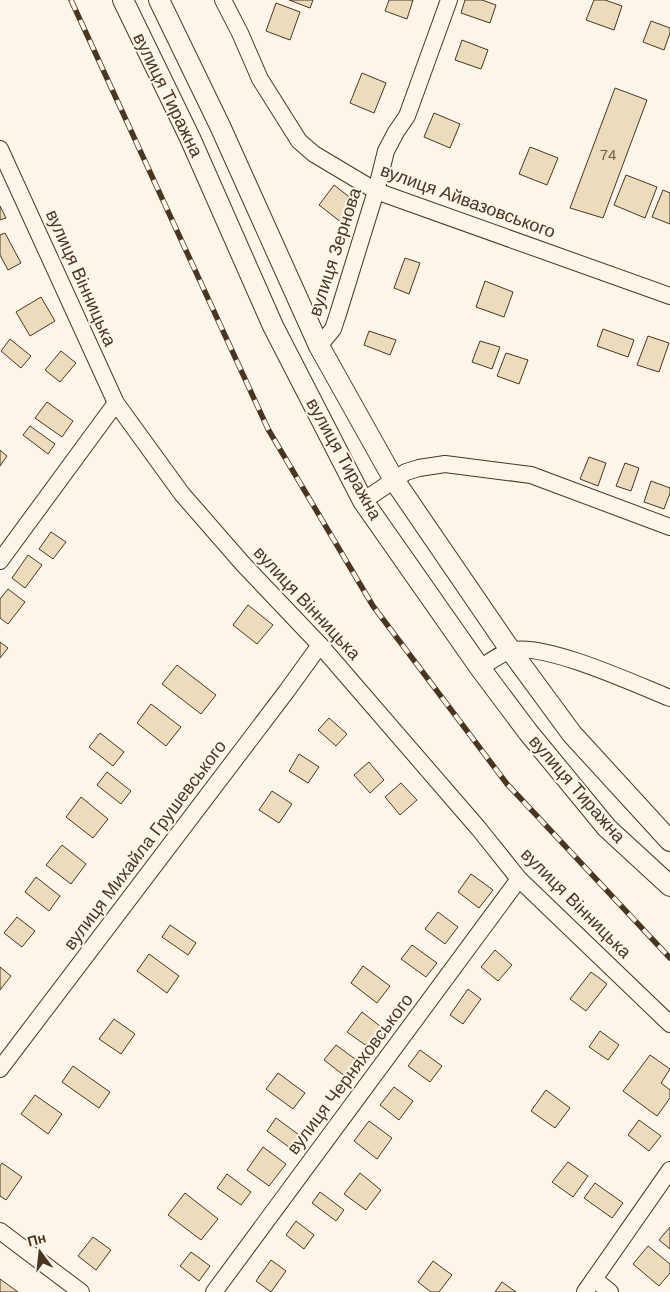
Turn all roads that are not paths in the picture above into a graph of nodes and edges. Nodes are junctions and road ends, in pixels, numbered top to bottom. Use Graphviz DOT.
graph roads {
  1 [pos="123,0"];
  2 [pos="159,0"];
  3 [pos="223,0"];
  4 [pos="449,0"];
  5 [pos="0,149"];
  6 [pos="376,190"];
  7 [pos="670,296"];
  8 [pos="319,346"];
  9 [pos="116,403"];
  10 [pos="394,480"];
  11 [pos="363,501"];
  12 [pos="670,527"];
  13 [pos="0,560"];
  14 [pos="320,645"];
  15 [pos="511,651"];
  16 [pos="480,668"];
  17 [pos="670,698"];
  18 [pos="670,841"];
  19 [pos="519,879"];
  20 [pos="670,886"];
  21 [pos="670,1024"];
  22 [pos="0,1069"];
  23 [pos="670,1170"];
  24 [pos="0,1231"];
  25 [pos="590,1286"];
  26 [pos="81,1292"];
  27 [pos="214,1292"];
  28 [pos="610,1292"];
  1 -- 11 [label="main road, вулиця Тиражна"];
  2 -- 8 [label="main road, вулиця Тиражна"];
  3 -- 6 [label="street, вулиця Айвазовського"];
  4 -- 6 [label="street, вулиця Зернова"];
  5 -- 9 [label="street, вулиця Вінницька"];
  6 -- 7 [label="street, вулиця Айвазовського"];
  6 -- 8 [label="street, вулиця Зернова"];
  8 -- 10 [label="main road, вулиця Тиражна"];
  9 -- 13 [label="street"];
  9 -- 14 [label="street, вулиця Вінницька"];
  10 -- 11 [label="street"];
  10 -- 12 [label="street"];
  10 -- 15 [label="main road, вулиця Тиражна"];
  11 -- 16 [label="main road, вулиця Тиражна"];
  14 -- 19 [label="street, вулиця Вінницька"];
  14 -- 22 [label="street, вулиця Михайла Грушевського"];
  15 -- 16 [label="street"];
  15 -- 17 [label="street"];
  15 -- 18 [label="main road, вулиця Тиражна"];
  16 -- 20 [label="main road, вулиця Тиражна"];
  19 -- 21 [label="street, вулиця Вінницька"];
  19 -- 27 [label="street, вулиця Черняховського"];
  23 -- 25 [label="street"];
  24 -- 26 [label="street"];
  25 -- 28 [label="street"];
}
